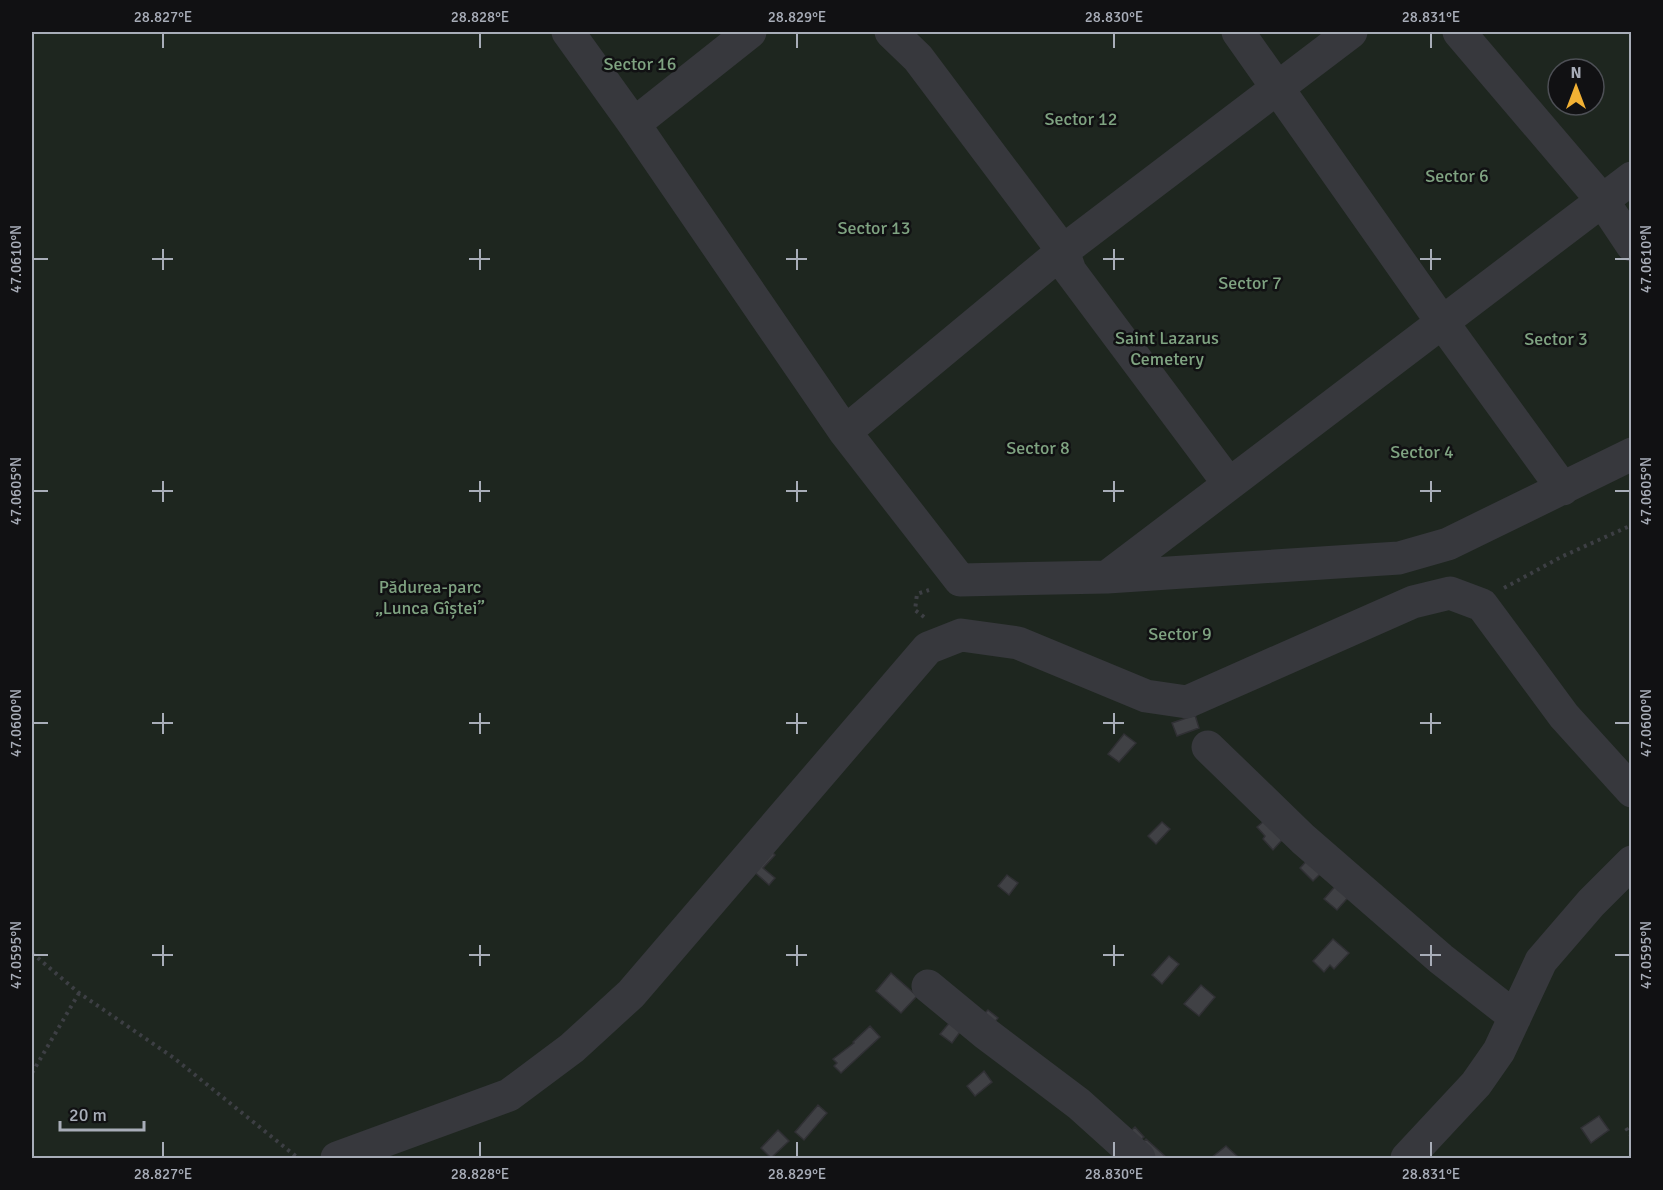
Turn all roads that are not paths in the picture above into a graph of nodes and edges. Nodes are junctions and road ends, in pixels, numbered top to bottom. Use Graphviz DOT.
graph roads {
  1 [pos="568,32"];
  2 [pos="750,32"];
  3 [pos="891,32"];
  4 [pos="1238,32"];
  5 [pos="1351,32"];
  6 [pos="1459,32"];
  7 [pos="1279,89"];
  8 [pos="634,124"];
  9 [pos="1632,178"];
  10 [pos="1602,200"];
  11 [pos="1632,245"];
  12 [pos="1063,251"];
  13 [pos="1442,322"];
  14 [pos="845,432"];
  15 [pos="1632,454"];
  16 [pos="1230,483"];
  17 [pos="1563,489"];
  18 [pos="1107,577"];
  19 [pos="1208,747"];
  20 [pos="1632,791"];
  21 [pos="1632,862"];
  22 [pos="928,986"];
  23 [pos="1515,1017"];
  24 [pos="337,1158"];
  25 [pos="1139,1158"];
  26 [pos="1407,1158"];
  1 -- 8 [label="lane"];
  2 -- 8 [label="lane"];
  3 -- 12 [label="lane"];
  4 -- 7 [label="lane"];
  5 -- 7 [label="lane"];
  6 -- 10 [label="lane"];
  7 -- 12 [label="lane"];
  7 -- 13 [label="lane"];
  8 -- 14 [label="lane"];
  9 -- 10 [label="lane"];
  10 -- 11 [label="lane"];
  10 -- 13 [label="lane"];
  12 -- 14 [label="lane"];
  12 -- 16 [label="lane"];
  13 -- 16 [label="lane"];
  13 -- 17 [label="lane"];
  14 -- 18 [label="lane"];
  15 -- 17 [label="lane"];
  16 -- 18 [label="lane"];
  17 -- 18 [label="lane"];
  19 -- 23 [label="lane"];
  20 -- 24 [label="lane"];
  21 -- 23 [label="lane"];
  22 -- 25 [label="lane"];
  23 -- 26 [label="lane"];
}
